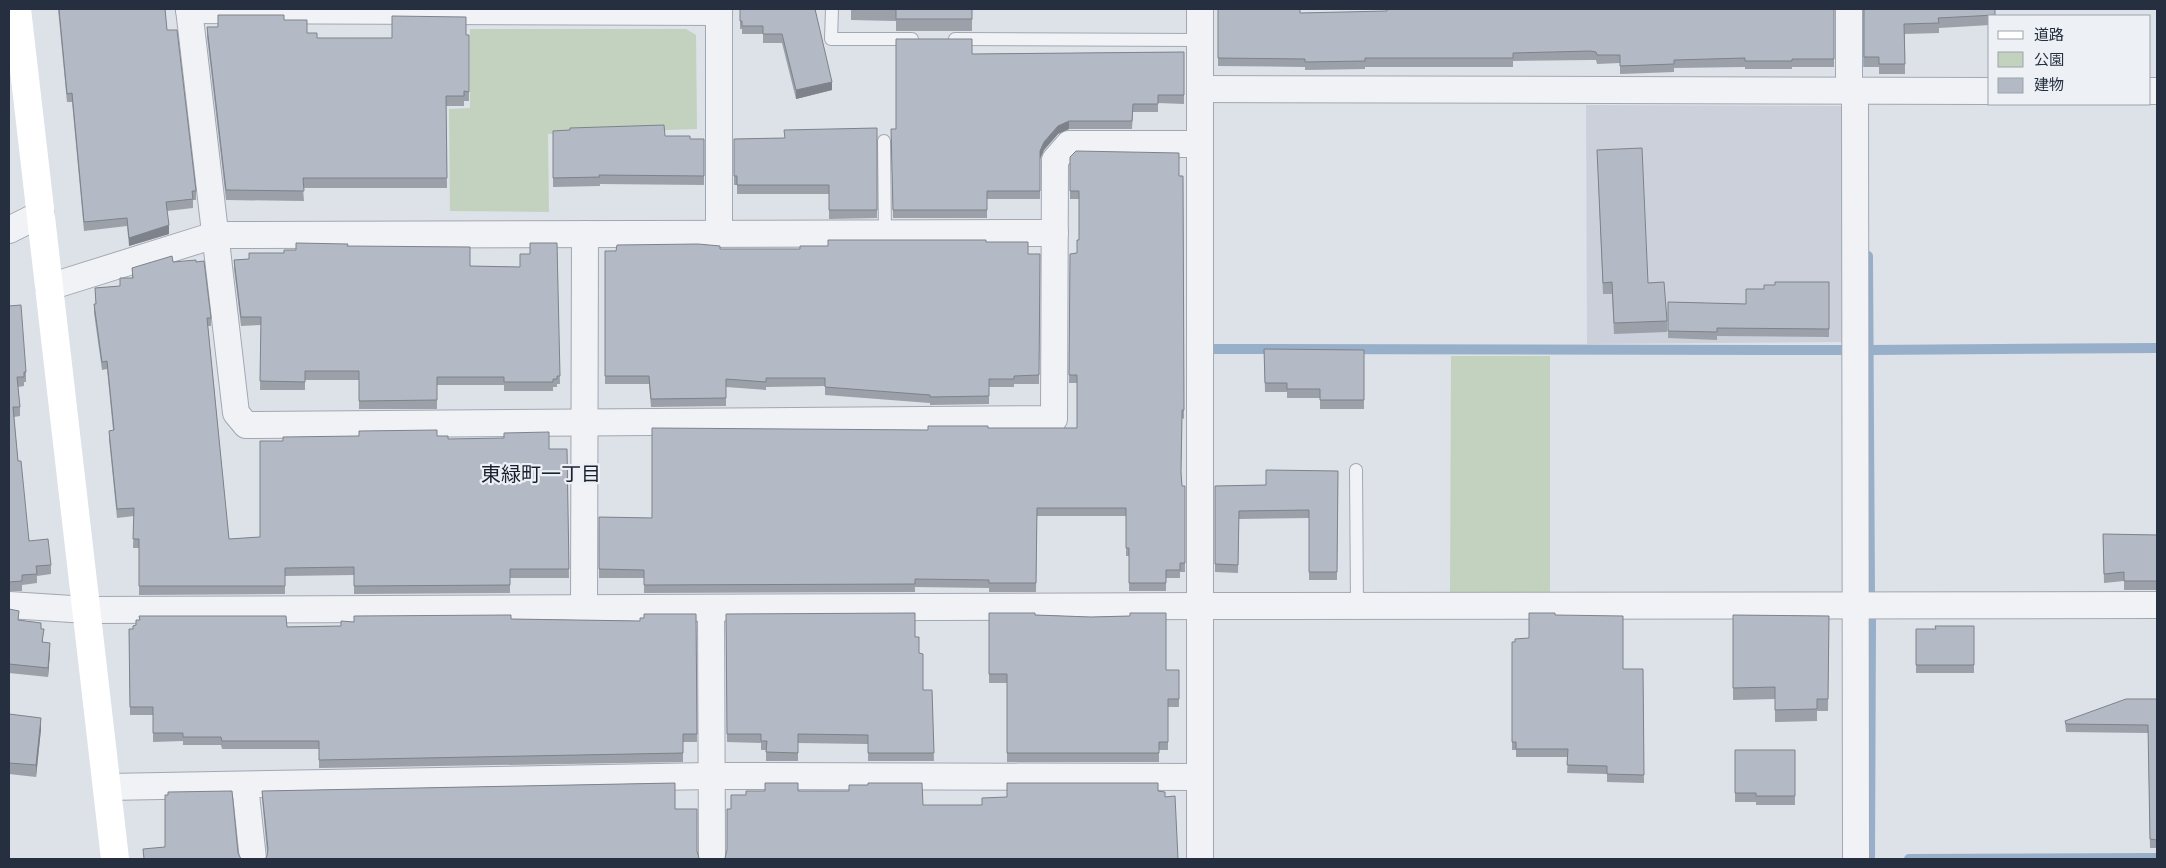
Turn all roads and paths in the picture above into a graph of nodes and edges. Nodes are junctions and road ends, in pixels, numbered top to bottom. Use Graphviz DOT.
graph roads {
  1 [pos="17,9"];
  2 [pos="189,9"];
  3 [pos="832,9"];
  4 [pos="1200,9"];
  5 [pos="1849,9"];
  6 [pos="493,10"];
  7 [pos="719,10"];
  8 [pos="921,39"];
  9 [pos="941,39"];
  10 [pos="1200,40"];
  11 [pos="1200,88"];
  12 [pos="1852,91"];
  13 [pos="1988,91"];
  14 [pos="884,141"];
  15 [pos="1200,144"];
  16 [pos="41,214"];
  17 [pos="9,230"];
  18 [pos="885,233"];
  19 [pos="1055,233"];
  20 [pos="584,234"];
  21 [pos="719,234"];
  22 [pos="215,235"];
  23 [pos="49,287"];
  24 [pos="584,423"];
  25 [pos="1356,470"];
  26 [pos="2157,604"];
  27 [pos="1357,605"];
  28 [pos="1856,605"];
  29 [pos="9,606"];
  30 [pos="1200,606"];
  31 [pos="584,609"];
  32 [pos="711,609"];
  33 [pos="87,610"];
  34 [pos="711,776"];
  35 [pos="1200,777"];
  36 [pos="245,785"];
  37 [pos="107,787"];
  38 [pos="115,859"];
  39 [pos="253,859"];
  40 [pos="712,859"];
  41 [pos="1200,859"];
  42 [pos="1856,859"];
  1 -- 16 [label="street"];
  2 -- 6 [label="street"];
  2 -- 22 [label="street"];
  3 -- 8 [label="lane"];
  4 -- 10 [label="street"];
  5 -- 12 [label="street"];
  6 -- 7 [label="street"];
  7 -- 21 [label="street"];
  9 -- 10 [label="lane"];
  10 -- 11 [label="street"];
  11 -- 12 [label="street"];
  11 -- 15 [label="street"];
  12 -- 13 [label="street"];
  12 -- 28 [label="street"];
  14 -- 18 [label="lane"];
  15 -- 19 [label="street"];
  15 -- 30 [label="street"];
  16 -- 17 [label="street"];
  16 -- 23 [label="street"];
  18 -- 19 [label="street"];
  18 -- 21 [label="street"];
  19 -- 24 [label="street"];
  20 -- 21 [label="street"];
  20 -- 22 [label="street"];
  20 -- 24 [label="street"];
  22 -- 23 [label="street"];
  22 -- 24 [label="street"];
  23 -- 33 [label="street"];
  24 -- 31 [label="street"];
  25 -- 27 [label="lane"];
  26 -- 28 [label="street"];
  27 -- 28 [label="street"];
  27 -- 30 [label="street"];
  28 -- 42 [label="street"];
  29 -- 33 [label="street"];
  30 -- 32 [label="street"];
  30 -- 35 [label="street"];
  31 -- 32 [label="street"];
  31 -- 33 [label="street"];
  32 -- 34 [label="street"];
  33 -- 37 [label="street"];
  34 -- 35 [label="street"];
  34 -- 36 [label="street"];
  34 -- 40 [label="street"];
  35 -- 41 [label="street"];
  36 -- 37 [label="street"];
  36 -- 39 [label="street"];
  37 -- 38 [label="street"];
}
